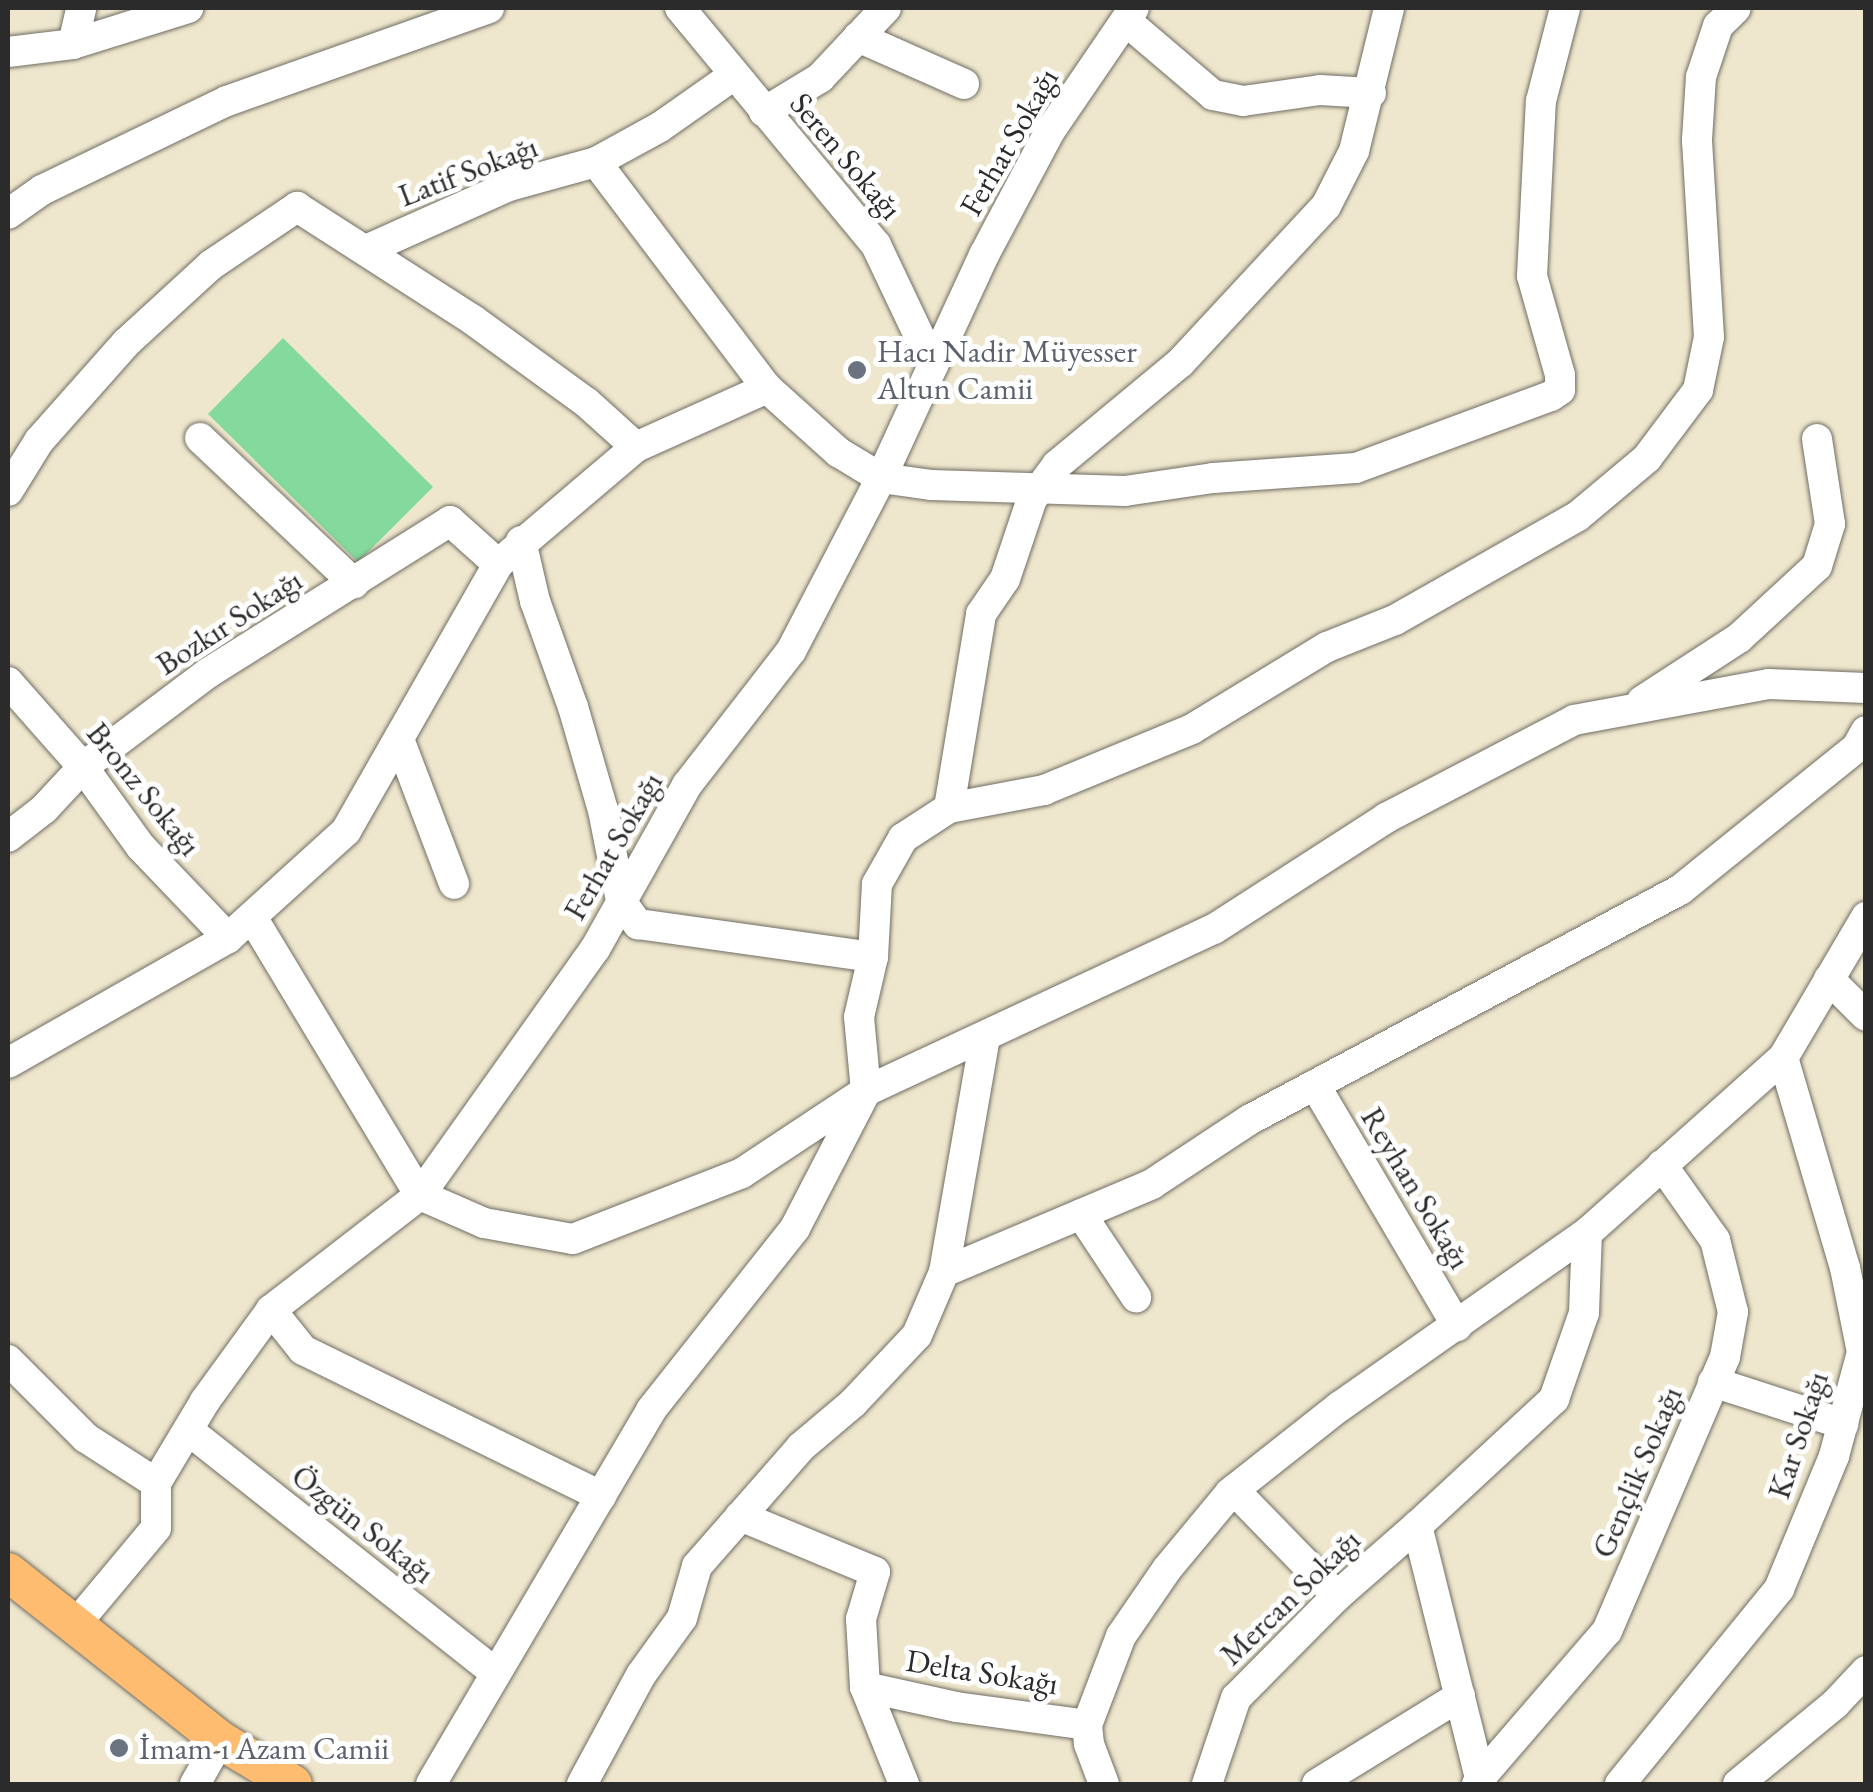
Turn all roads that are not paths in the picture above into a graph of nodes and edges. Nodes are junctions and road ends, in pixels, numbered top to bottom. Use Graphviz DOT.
graph roads {
  1 [pos="80,8"];
  2 [pos="188,8"];
  3 [pos="489,8"];
  4 [pos="680,8"];
  5 [pos="886,8"];
  6 [pos="1389,8"];
  7 [pos="1565,8"];
  8 [pos="1736,8"];
  9 [pos="1130,14"];
  10 [pos="858,37"];
  11 [pos="73,44"];
  12 [pos="8,52"];
  13 [pos="734,75"];
  14 [pos="964,84"];
  15 [pos="1371,93"];
  16 [pos="764,112"];
  17 [pos="596,162"];
  18 [pos="8,214"];
  19 [pos="366,250"];
  20 [pos="933,365"];
  21 [pos="767,388"];
  22 [pos="200,438"];
  23 [pos="1817,439"];
  24 [pos="636,447"];
  25 [pos="881,478"];
  26 [pos="1042,486"];
  27 [pos="8,491"];
  28 [pos="521,541"];
  29 [pos="498,564"];
  30 [pos="354,583"];
  31 [pos="8,682"];
  32 [pos="1866,688"];
  33 [pos="1627,710"];
  34 [pos="1866,731"];
  35 [pos="399,738"];
  36 [pos="83,767"];
  37 [pos="949,808"];
  38 [pos="8,837"];
  39 [pos="454,884"];
  40 [pos="622,902"];
  41 [pos="252,916"];
  42 [pos="1866,917"];
  43 [pos="228,938"];
  44 [pos="873,958"];
  45 [pos="1829,980"];
  46 [pos="1866,1016"];
  47 [pos="985,1038"];
  48 [pos="1783,1058"];
  49 [pos="8,1063"];
  50 [pos="1315,1086"];
  51 [pos="866,1091"];
  52 [pos="1662,1165"];
  53 [pos="420,1195"];
  54 [pos="1081,1214"];
  55 [pos="1587,1233"];
  56 [pos="944,1272"];
  57 [pos="1136,1297"];
  58 [pos="272,1310"];
  59 [pos="1457,1326"];
  60 [pos="8,1360"];
  61 [pos="1713,1382"];
  62 [pos="1843,1424"];
  63 [pos="188,1430"];
  64 [pos="156,1483"];
  65 [pos="1234,1490"];
  66 [pos="600,1496"];
  67 [pos="740,1516"];
  68 [pos="1417,1526"];
  69 [pos="8,1572"];
  70 [pos="1337,1596"];
  71 [pos="75,1624"];
  72 [pos="1866,1671"];
  73 [pos="496,1673"];
  74 [pos="864,1687"];
  75 [pos="1460,1696"];
  76 [pos="1088,1724"];
  77 [pos="220,1740"];
  78 [pos="1478,1781"];
  79 [pos="196,1784"];
  80 [pos="293,1784"];
  81 [pos="431,1784"];
  82 [pos="582,1784"];
  83 [pos="904,1784"];
  84 [pos="1104,1784"];
  85 [pos="1207,1784"];
  86 [pos="1317,1784"];
  87 [pos="1620,1784"];
  88 [pos="1738,1784"];
  1 -- 11 [label="street"];
  2 -- 11 [label="street"];
  3 -- 18 [label="street"];
  4 -- 13 [label="street, Seren Sokağı"];
  5 -- 10 [label="street"];
  6 -- 15 [label="street"];
  7 -- 26 [label="street"];
  8 -- 37 [label="street"];
  9 -- 15 [label="street"];
  9 -- 20 [label="street, Ferhat Sokağı"];
  10 -- 14 [label="street"];
  10 -- 16 [label="street"];
  11 -- 12 [label="street"];
  13 -- 16 [label="street, Seren Sokağı"];
  13 -- 17 [label="street, Latif Sokağı"];
  15 -- 26 [label="street"];
  16 -- 20 [label="street, Seren Sokağı"];
  17 -- 19 [label="street, Latif Sokağı"];
  17 -- 21 [label="street"];
  19 -- 24 [label="street"];
  19 -- 27 [label="street"];
  20 -- 25 [label="street, Ferhat Sokağı"];
  21 -- 24 [label="street"];
  21 -- 25 [label="street"];
  22 -- 30 [label="street"];
  23 -- 33 [label="street"];
  24 -- 28 [label="street"];
  25 -- 26 [label="street"];
  25 -- 40 [label="street, Ferhat Sokağı"];
  26 -- 37 [label="street"];
  28 -- 29 [label="street"];
  28 -- 40 [label="street"];
  29 -- 30 [label="street, Bozkır Sokağı"];
  29 -- 35 [label="street"];
  30 -- 36 [label="street, Bozkır Sokağı"];
  31 -- 36 [label="street, Bronz Sokağı"];
  32 -- 33 [label="street"];
  33 -- 47 [label="street"];
  34 -- 50 [label="street"];
  35 -- 39 [label="street"];
  35 -- 41 [label="street"];
  36 -- 38 [label="street, Bozkır Sokağı"];
  36 -- 43 [label="street, Bronz Sokağı"];
  37 -- 44 [label="street"];
  40 -- 44 [label="street"];
  40 -- 53 [label="street, Ferhat Sokağı"];
  41 -- 43 [label="street"];
  41 -- 53 [label="street"];
  42 -- 45 [label="street"];
  43 -- 49 [label="street"];
  44 -- 51 [label="street"];
  45 -- 46 [label="street"];
  45 -- 48 [label="street"];
  47 -- 51 [label="street"];
  47 -- 56 [label="street"];
  48 -- 52 [label="street"];
  48 -- 62 [label="street, Kar Sokağı"];
  50 -- 54 [label="street"];
  50 -- 59 [label="street, Reyhan Sokağı"];
  51 -- 53 [label="street"];
  51 -- 66 [label="street"];
  52 -- 55 [label="street"];
  52 -- 61 [label="street, Gençlik Sokağı"];
  53 -- 58 [label="street, Ferhat Sokağı"];
  54 -- 56 [label="street"];
  54 -- 57 [label="street"];
  55 -- 59 [label="street"];
  55 -- 68 [label="street, Mercan Sokağı"];
  56 -- 67 [label="street"];
  58 -- 63 [label="street, Ferhat Sokağı"];
  58 -- 66 [label="street"];
  59 -- 65 [label="street"];
  60 -- 64 [label="street"];
  61 -- 62 [label="street"];
  61 -- 78 [label="street, Gençlik Sokağı"];
  62 -- 87 [label="street, Kar Sokağı"];
  63 -- 64 [label="street, Ferhat Sokağı"];
  63 -- 73 [label="street, Özgün Sokağı"];
  64 -- 71 [label="street"];
  65 -- 70 [label="street"];
  65 -- 76 [label="street"];
  66 -- 73 [label="street"];
  67 -- 74 [label="street"];
  67 -- 82 [label="street"];
  68 -- 70 [label="street, Mercan Sokağı"];
  68 -- 75 [label="street"];
  69 -- 71 [label="main road"];
  70 -- 85 [label="street, Mercan Sokağı"];
  71 -- 77 [label="main road"];
  72 -- 88 [label="street"];
  73 -- 81 [label="street"];
  74 -- 76 [label="street, Delta Sokağı"];
  74 -- 83 [label="street"];
  75 -- 78 [label="street"];
  75 -- 86 [label="street"];
  76 -- 84 [label="street"];
  77 -- 79 [label="street"];
  77 -- 80 [label="main road"];
}
